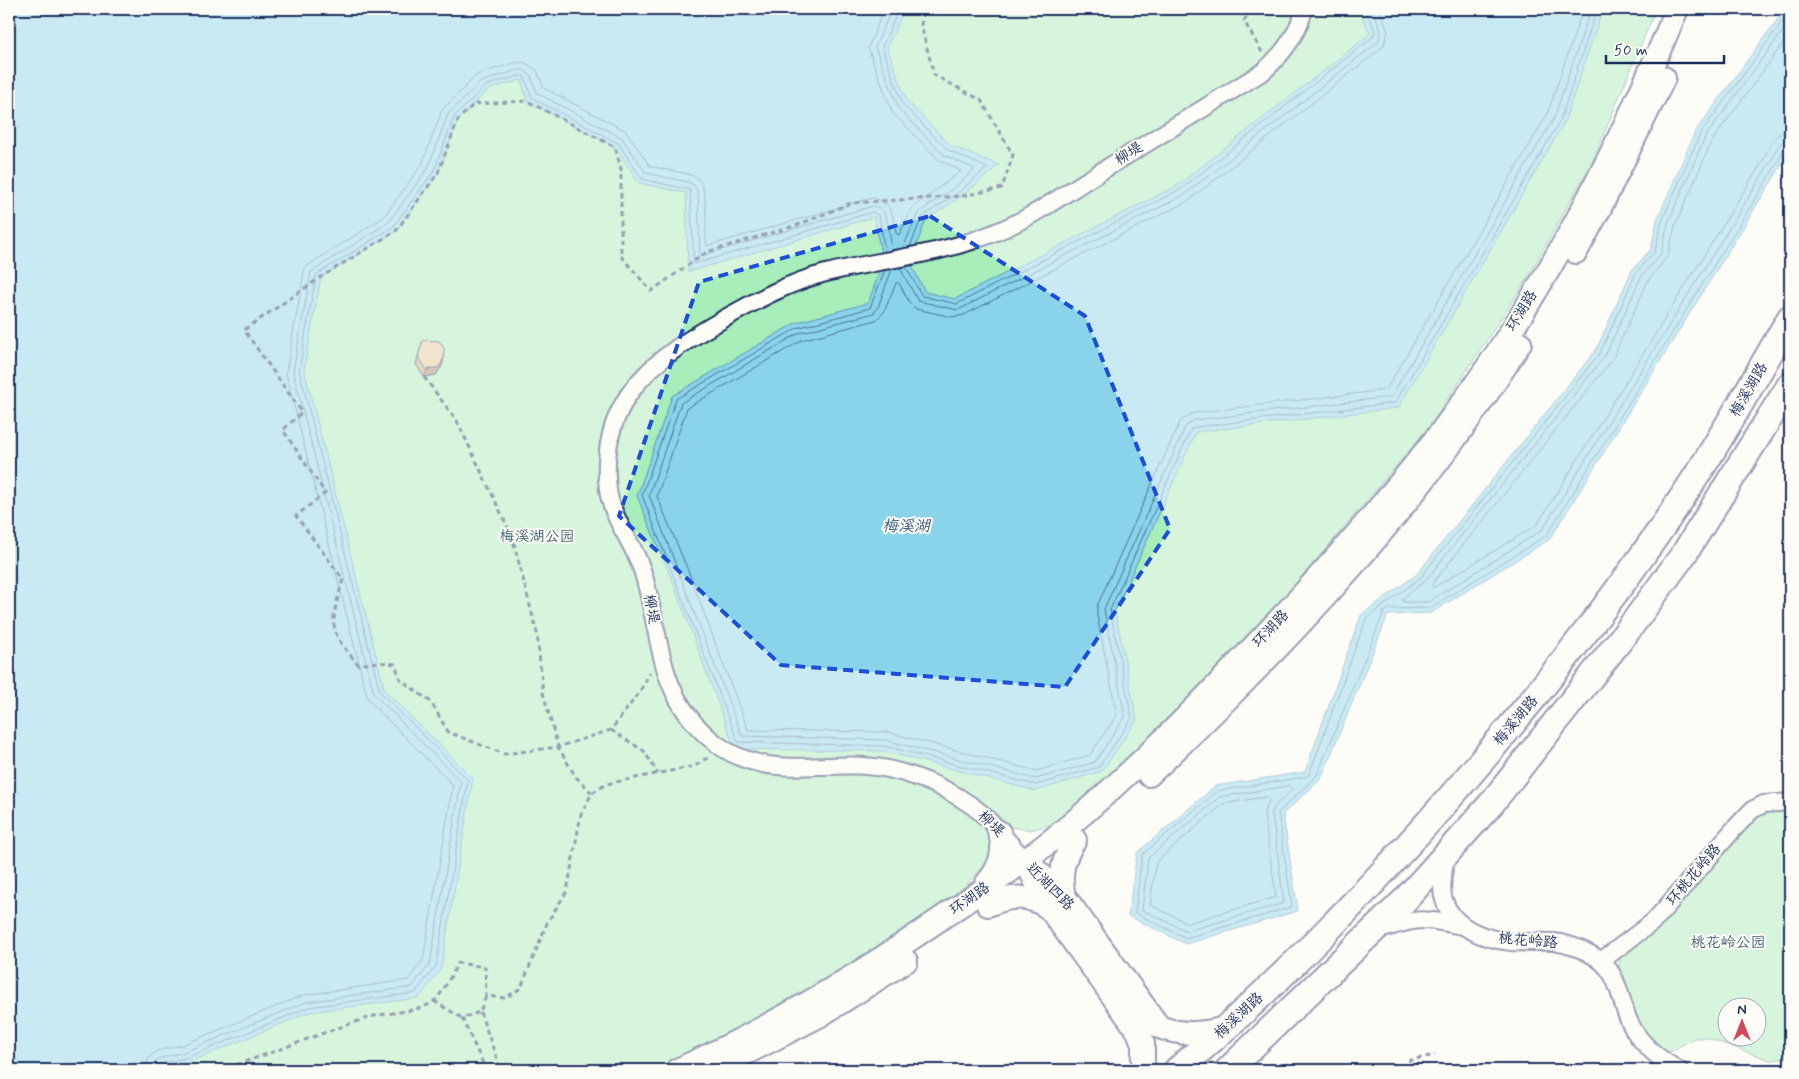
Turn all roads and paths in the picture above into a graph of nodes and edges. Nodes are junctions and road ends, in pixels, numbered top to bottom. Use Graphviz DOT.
graph roads {
  1 [pos="924,9"];
  2 [pos="1251,9"];
  3 [pos="1304,9"];
  4 [pos="1677,9"];
  5 [pos="1694,9"];
  6 [pos="1270,66"];
  7 [pos="1790,318"];
  8 [pos="424,378"];
  9 [pos="1790,385"];
  10 [pos="660,655"];
  11 [pos="611,730"];
  12 [pos="713,741"];
  13 [pos="558,747"];
  14 [pos="658,774"];
  15 [pos="592,794"];
  16 [pos="1790,802"];
  17 [pos="999,832"];
  18 [pos="1069,836"];
  19 [pos="1446,854"];
  20 [pos="1031,868"];
  21 [pos="984,899"];
  22 [pos="1057,902"];
  23 [pos="1464,927"];
  24 [pos="1370,934"];
  25 [pos="1601,961"];
  26 [pos="486,996"];
  27 [pos="434,1001"];
  28 [pos="480,1012"];
  29 [pos="462,1018"];
  30 [pos="1228,1027"];
  31 [pos="1435,1055"];
  32 [pos="219,1070"];
  33 [pos="486,1070"];
  34 [pos="501,1070"];
  35 [pos="677,1070"];
  36 [pos="713,1070"];
  37 [pos="1143,1070"];
  38 [pos="1177,1070"];
  39 [pos="1228,1070"];
  40 [pos="1405,1070"];
  41 [pos="1679,1070"];
  1 -- 13 [label="path"];
  2 -- 6 [label="path"];
  3 -- 6 [label="street, 柳堤"];
  4 -- 18 [label="main road, 环湖路"];
  5 -- 18 [label="main road, 环湖路"];
  6 -- 10 [label="street, 柳堤"];
  7 -- 30 [label="main road, 梅溪湖路"];
  8 -- 13 [label="path"];
  9 -- 19 [label="main road, 梅溪湖路"];
  10 -- 11 [label="path"];
  10 -- 12 [label="street, 柳堤"];
  11 -- 13 [label="path"];
  11 -- 14 [label="path"];
  12 -- 14 [label="path"];
  12 -- 17 [label="street, 柳堤"];
  13 -- 15 [label="path"];
  14 -- 15 [label="path"];
  15 -- 26 [label="path"];
  16 -- 25 [label="street, 环桃花岭路"];
  17 -- 18 [label="main road"];
  17 -- 20 [label="street, 柳堤"];
  17 -- 21 [label="main road"];
  18 -- 20 [label="main road, 环湖路"];
  18 -- 22 [label="main road"];
  19 -- 23 [label="street"];
  19 -- 24 [label="main road, 梅溪湖路"];
  20 -- 21 [label="main road, 环湖路"];
  20 -- 22 [label="main road, 近湖四路"];
  21 -- 22 [label="main road"];
  21 -- 35 [label="main road, 环湖路"];
  21 -- 36 [label="main road, 环湖路"];
  22 -- 30 [label="main road, 近湖四路"];
  22 -- 37 [label="main road, 近湖四路"];
  23 -- 24 [label="street, 桃花岭路"];
  23 -- 25 [label="street, 桃花岭路"];
  24 -- 39 [label="main road, 梅溪湖路"];
  25 -- 41 [label="street, 桃花岭路"];
  26 -- 27 [label="path"];
  26 -- 28 [label="path"];
  27 -- 29 [label="path"];
  27 -- 32 [label="path"];
  28 -- 29 [label="path"];
  28 -- 34 [label="path"];
  29 -- 33 [label="path"];
  30 -- 38 [label="main road, 梅溪湖路"];
  31 -- 40 [label="path"];
}
